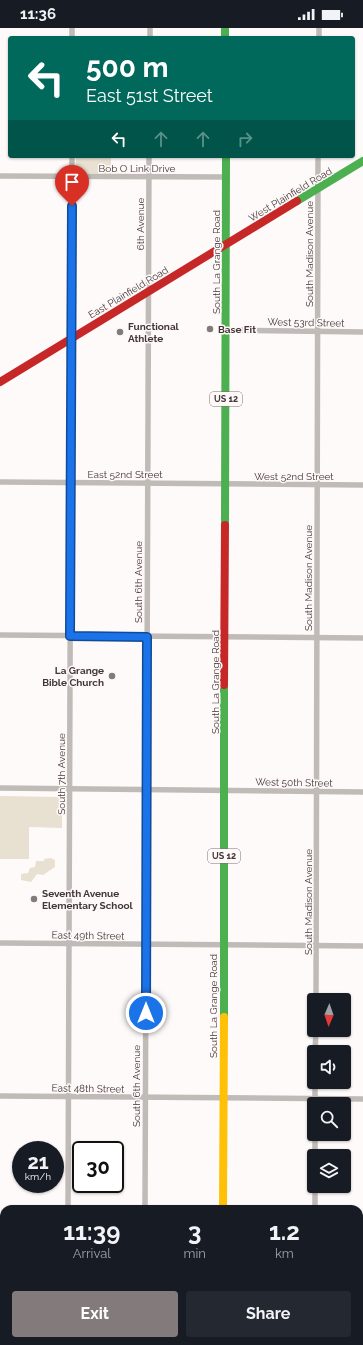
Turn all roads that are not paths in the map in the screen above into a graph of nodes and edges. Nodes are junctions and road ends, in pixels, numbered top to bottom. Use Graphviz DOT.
graph roads {
  1 [pos="72,158"];
  2 [pos="149,158"];
  3 [pos="226,158"];
  4 [pos="318,158"];
  5 [pos="363,161"];
  6 [pos="0,176"];
  7 [pos="72,177"];
  8 [pos="149,177"];
  9 [pos="226,177"];
  10 [pos="318,189"];
  11 [pos="226,244"];
  12 [pos="149,291"];
  13 [pos="226,330"];
  14 [pos="318,331"];
  15 [pos="363,332"];
  16 [pos="72,338"];
  17 [pos="0,382"];
  18 [pos="0,482"];
  19 [pos="70,483"];
  20 [pos="148,483"];
  21 [pos="226,484"];
  22 [pos="317,485"];
  23 [pos="363,485"];
  24 [pos="0,636"];
  25 [pos="70,636"];
  26 [pos="147,637"];
  27 [pos="225,637"];
  28 [pos="317,638"];
  29 [pos="363,638"];
  30 [pos="0,788"];
  31 [pos="70,789"];
  32 [pos="146,790"];
  33 [pos="224,790"];
  34 [pos="317,791"];
  35 [pos="363,792"];
  36 [pos="0,943"];
  37 [pos="69,944"];
  38 [pos="146,944"];
  39 [pos="224,945"];
  40 [pos="316,946"];
  41 [pos="363,946"];
  42 [pos="316,993"];
  43 [pos="0,1096"];
  44 [pos="68,1096"];
  45 [pos="145,1097"];
  46 [pos="223,1098"];
  47 [pos="363,1099"];
  48 [pos="351,1100"];
  49 [pos="307,1101"];
  50 [pos="315,1193"];
  51 [pos="68,1205"];
  52 [pos="145,1205"];
  53 [pos="222,1205"];
  54 [pos="315,1205"];
  1 -- 7 [label="street, South 7th Avenue"];
  2 -- 8 [label="street, 6th Avenue"];
  3 -- 9 [label="main road, South La Grange Road / US 12"];
  4 -- 10 [label="street, South Madison Avenue"];
  5 -- 10 [label="main road, West Plainfield Road"];
  6 -- 7 [label="street, Bob O Link Drive"];
  7 -- 8 [label="street, Bob O Link Drive"];
  7 -- 16 [label="street, South 7th Avenue"];
  8 -- 9 [label="street, Bob O Link Drive"];
  8 -- 12 [label="street, 6th Avenue"];
  9 -- 11 [label="main road, South La Grange Road / US 12"];
  10 -- 11 [label="main road, West Plainfield Road"];
  10 -- 14 [label="street, South Madison Avenue"];
  11 -- 12 [label="main road, East Plainfield Road"];
  11 -- 13 [label="main road, South La Grange Road / US 12"];
  12 -- 16 [label="main road, East Plainfield Road"];
  12 -- 20 [label="street, South 6th Avenue"];
  13 -- 14 [label="street, West 53rd Street"];
  13 -- 21 [label="main road, South La Grange Road / US 12"];
  14 -- 15 [label="street, West 53rd Street"];
  14 -- 22 [label="street, South Madison Avenue"];
  16 -- 17 [label="main road, East Plainfield Road"];
  16 -- 19 [label="street, South 7th Avenue"];
  18 -- 19 [label="street, East 52nd Street"];
  19 -- 20 [label="street, East 52nd Street"];
  19 -- 25 [label="street, South 7th Avenue"];
  20 -- 21 [label="street, East 52nd Street"];
  20 -- 26 [label="street, South 6th Avenue"];
  21 -- 22 [label="street, West 52nd Street"];
  21 -- 27 [label="main road, South La Grange Road / US 12"];
  22 -- 23 [label="street, West 52nd Street"];
  22 -- 28 [label="street, South Madison Avenue"];
  24 -- 25 [label="street"];
  25 -- 26 [label="street"];
  25 -- 31 [label="street, South 7th Avenue"];
  26 -- 27 [label="street"];
  26 -- 32 [label="street, South 6th Avenue"];
  27 -- 28 [label="street"];
  27 -- 33 [label="main road, South La Grange Road / US 12"];
  28 -- 29 [label="street"];
  28 -- 34 [label="street, South Madison Avenue"];
  30 -- 31 [label="street, West 50th Street"];
  31 -- 32 [label="street, West 50th Street"];
  31 -- 37 [label="street, South 7th Avenue"];
  32 -- 33 [label="street, West 50th Street"];
  32 -- 38 [label="street, South 6th Avenue"];
  33 -- 34 [label="street, West 50th Street"];
  33 -- 39 [label="main road, South La Grange Road / US 12"];
  34 -- 35 [label="street, West 50th Street"];
  34 -- 40 [label="street, South Madison Avenue"];
  36 -- 37 [label="street, East 49th Street"];
  37 -- 38 [label="street, East 49th Street"];
  37 -- 44 [label="street, South 7th Avenue"];
  38 -- 39 [label="street, East 49th Street"];
  38 -- 45 [label="street, South 6th Avenue"];
  39 -- 40 [label="street, East 49th Street"];
  39 -- 46 [label="main road, South La Grange Road / US 12"];
  40 -- 41 [label="street, East 49th Street"];
  40 -- 42 [label="street, South Madison Avenue"];
  43 -- 44 [label="street, East 48th Street"];
  44 -- 45 [label="street, East 48th Street"];
  44 -- 51 [label="street, South 7th Avenue"];
  45 -- 46 [label="street, East 48th Street"];
  45 -- 52 [label="street, South 6th Avenue"];
  46 -- 49 [label="street, East 48th Street"];
  46 -- 53 [label="main road, South La Grange Road / US 12"];
  47 -- 48 [label="street, East 48th Street"];
  50 -- 54 [label="street"];
}
